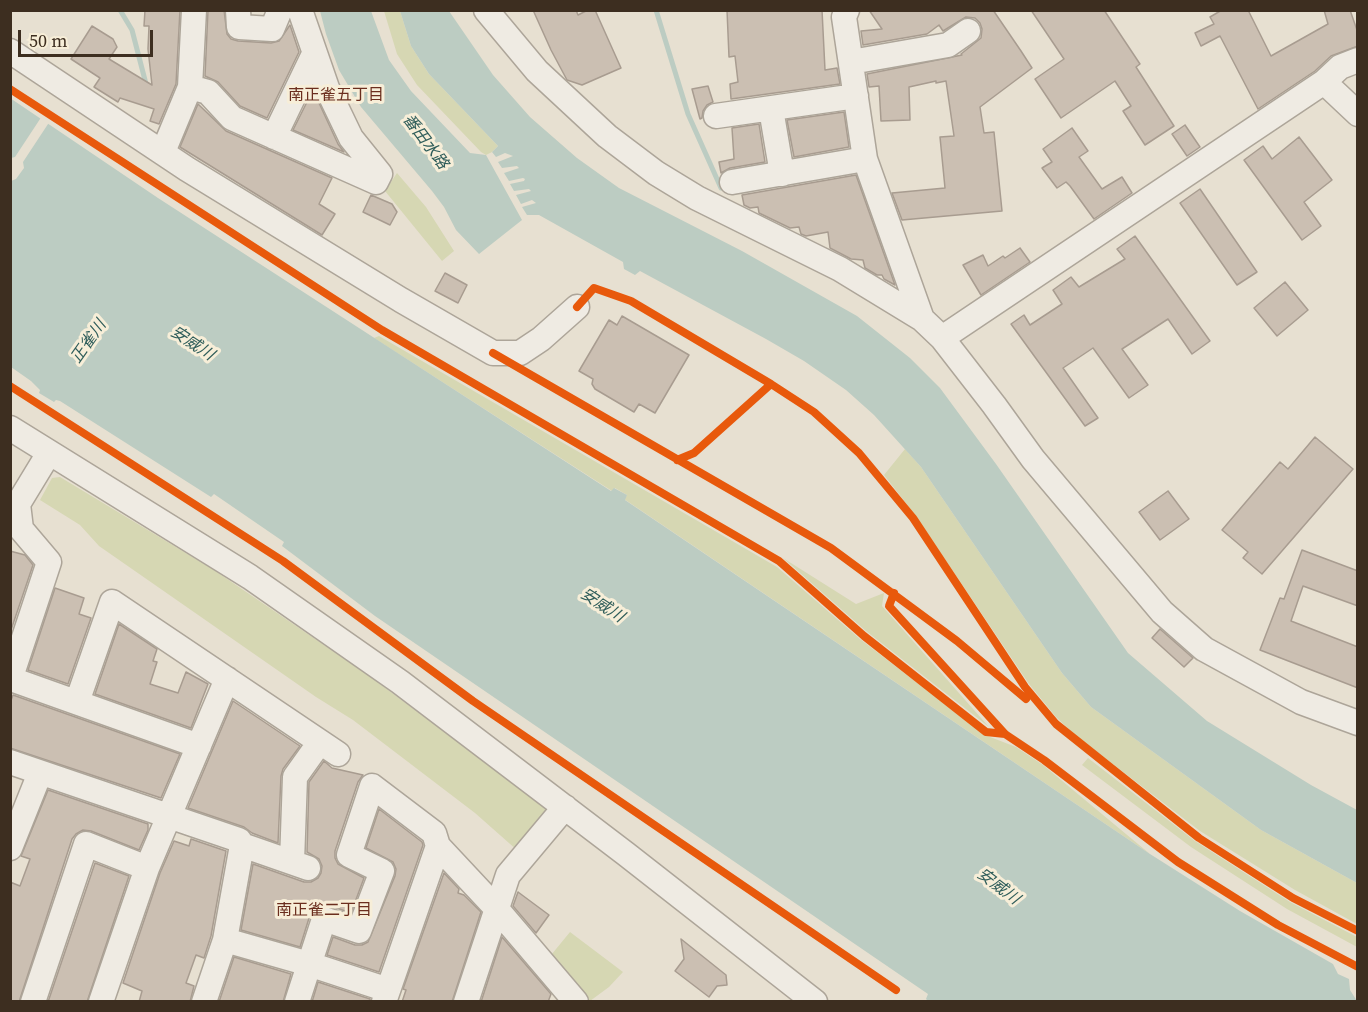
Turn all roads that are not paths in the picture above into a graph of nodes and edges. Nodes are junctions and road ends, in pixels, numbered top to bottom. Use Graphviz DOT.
graph roads {
  1 [pos="194,10"];
  2 [pos="238,10"];
  3 [pos="280,10"];
  4 [pos="300,10"];
  5 [pos="486,10"];
  6 [pos="847,10"];
  7 [pos="968,31"];
  8 [pos="10,51"];
  9 [pos="314,54"];
  10 [pos="1358,60"];
  11 [pos="851,62"];
  12 [pos="1324,82"];
  13 [pos="190,87"];
  14 [pos="856,96"];
  15 [pos="771,109"];
  16 [pos="1358,114"];
  17 [pos="716,116"];
  18 [pos="274,137"];
  19 [pos="163,152"];
  20 [pos="865,159"];
  21 [pos="782,174"];
  22 [pos="732,182"];
  23 [pos="577,307"];
  24 [pos="922,319"];
  25 [pos="942,338"];
  26 [pos="10,428"];
  27 [pos="49,453"];
  28 [pos="227,679"];
  29 [pos="11,680"];
  30 [pos="77,702"];
  31 [pos="1358,723"];
  32 [pos="199,746"];
  33 [pos="10,762"];
  34 [pos="40,773"];
  35 [pos="565,807"];
  36 [pos="169,817"];
  37 [pos="242,845"];
  38 [pos="438,846"];
  39 [pos="10,848"];
  40 [pos="147,868"];
  41 [pos="496,908"];
  42 [pos="225,940"];
  43 [pos="309,964"];
  44 [pos="785,993"];
  45 [pos="386,996"];
  46 [pos="567,997"];
  47 [pos="33,1002"];
  48 [pos="101,1002"];
  49 [pos="204,1002"];
  50 [pos="297,1002"];
  51 [pos="466,1002"];
  52 [pos="815,1002"];
  1 -- 13 [label="street"];
  2 -- 3 [label="street"];
  4 -- 9 [label="street"];
  5 -- 24 [label="street"];
  6 -- 11 [label="street"];
  7 -- 11 [label="street"];
  8 -- 19 [label="street"];
  9 -- 18 [label="street"];
  9 -- 18 [label="street"];
  10 -- 12 [label="street"];
  11 -- 14 [label="street"];
  12 -- 16 [label="street"];
  12 -- 25 [label="street"];
  13 -- 18 [label="street"];
  13 -- 19 [label="street"];
  14 -- 15 [label="street"];
  14 -- 20 [label="street"];
  15 -- 17 [label="street"];
  15 -- 21 [label="street"];
  19 -- 23 [label="street"];
  20 -- 21 [label="street"];
  20 -- 24 [label="street"];
  21 -- 22 [label="street"];
  24 -- 25 [label="street"];
  25 -- 31 [label="street"];
  26 -- 27 [label="street"];
  27 -- 29 [label="street"];
  27 -- 35 [label="street"];
  28 -- 30 [label="street"];
  28 -- 32 [label="street"];
  28 -- 37 [label="street"];
  29 -- 30 [label="street"];
  30 -- 32 [label="street"];
  32 -- 36 [label="street"];
  33 -- 34 [label="street"];
  34 -- 36 [label="street"];
  34 -- 39 [label="street"];
  35 -- 41 [label="street"];
  35 -- 44 [label="street"];
  36 -- 37 [label="street"];
  36 -- 40 [label="street"];
  37 -- 42 [label="street"];
  38 -- 41 [label="street"];
  38 -- 43 [label="street"];
  38 -- 45 [label="street"];
  40 -- 47 [label="street"];
  40 -- 48 [label="street"];
  41 -- 46 [label="street"];
  41 -- 51 [label="street"];
  42 -- 43 [label="street"];
  42 -- 49 [label="street"];
  43 -- 45 [label="street"];
  43 -- 50 [label="street"];
  44 -- 52 [label="street"];
}
